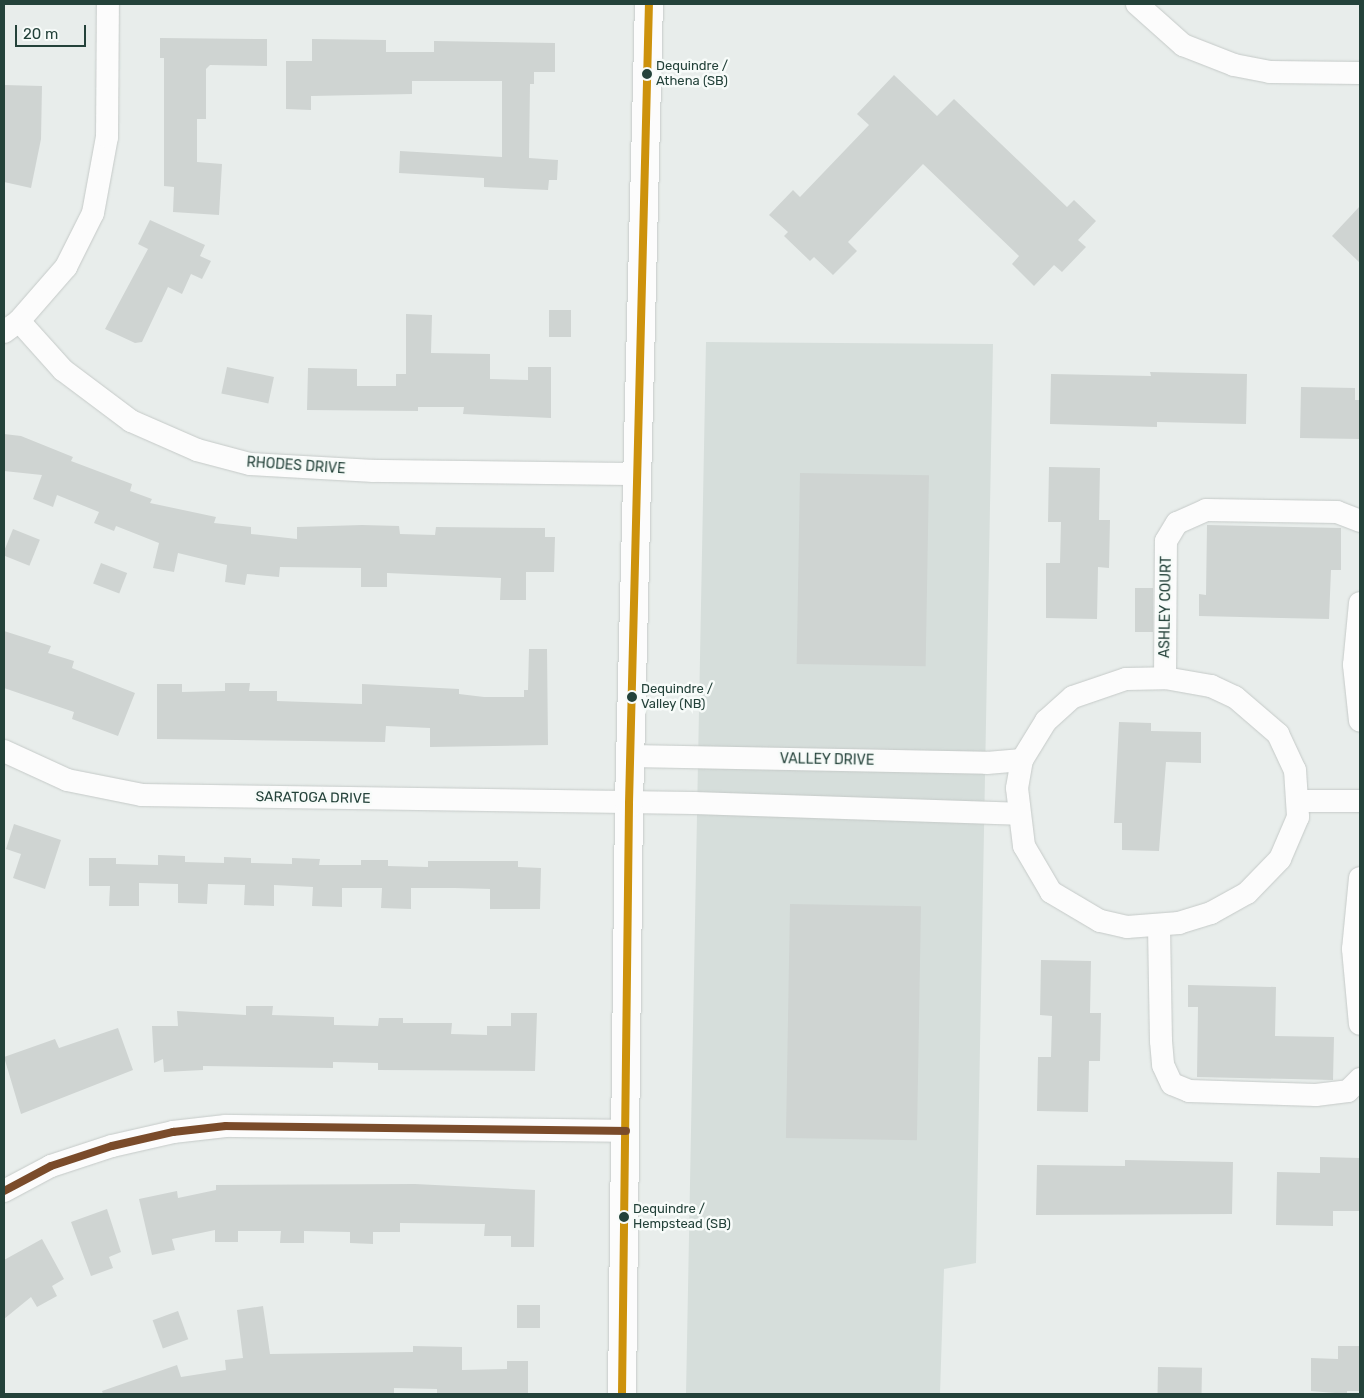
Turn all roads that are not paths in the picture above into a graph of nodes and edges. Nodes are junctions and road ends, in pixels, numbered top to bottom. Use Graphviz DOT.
graph roads {
  1 [pos="108,4"];
  2 [pos="648,4"];
  3 [pos="1137,4"];
  4 [pos="1360,73"];
  5 [pos="11,326"];
  6 [pos="638,474"];
  7 [pos="1360,521"];
  8 [pos="1360,603"];
  9 [pos="1165,678"];
  10 [pos="1360,721"];
  11 [pos="4,751"];
  12 [pos="631,756"];
  13 [pos="1022,760"];
  14 [pos="1300,801"];
  15 [pos="1360,801"];
  16 [pos="629,803"];
  17 [pos="1018,814"];
  18 [pos="1360,878"];
  19 [pos="1159,927"];
  20 [pos="1360,1024"];
  21 [pos="1360,1079"];
  22 [pos="626,1131"];
  23 [pos="4,1191"];
  24 [pos="622,1394"];
  1 -- 5 [label="street"];
  2 -- 6 [label="main road"];
  3 -- 4 [label="street"];
  5 -- 6 [label="street, RHODES DRIVE"];
  6 -- 12 [label="main road"];
  7 -- 9 [label="street, ASHLEY COURT"];
  8 -- 10 [label="street"];
  9 -- 13 [label="street, ASHLEY COURT"];
  9 -- 14 [label="street"];
  11 -- 16 [label="street, SARATOGA DRIVE"];
  12 -- 13 [label="street, VALLEY DRIVE"];
  12 -- 16 [label="main road"];
  13 -- 17 [label="street, ASHLEY COURT"];
  14 -- 15 [label="street"];
  14 -- 19 [label="street"];
  16 -- 17 [label="street"];
  16 -- 22 [label="main road"];
  17 -- 19 [label="street, ASHLEY COURT"];
  18 -- 20 [label="street"];
  19 -- 21 [label="street"];
  22 -- 23 [label="street"];
  22 -- 24 [label="main road"];
}
